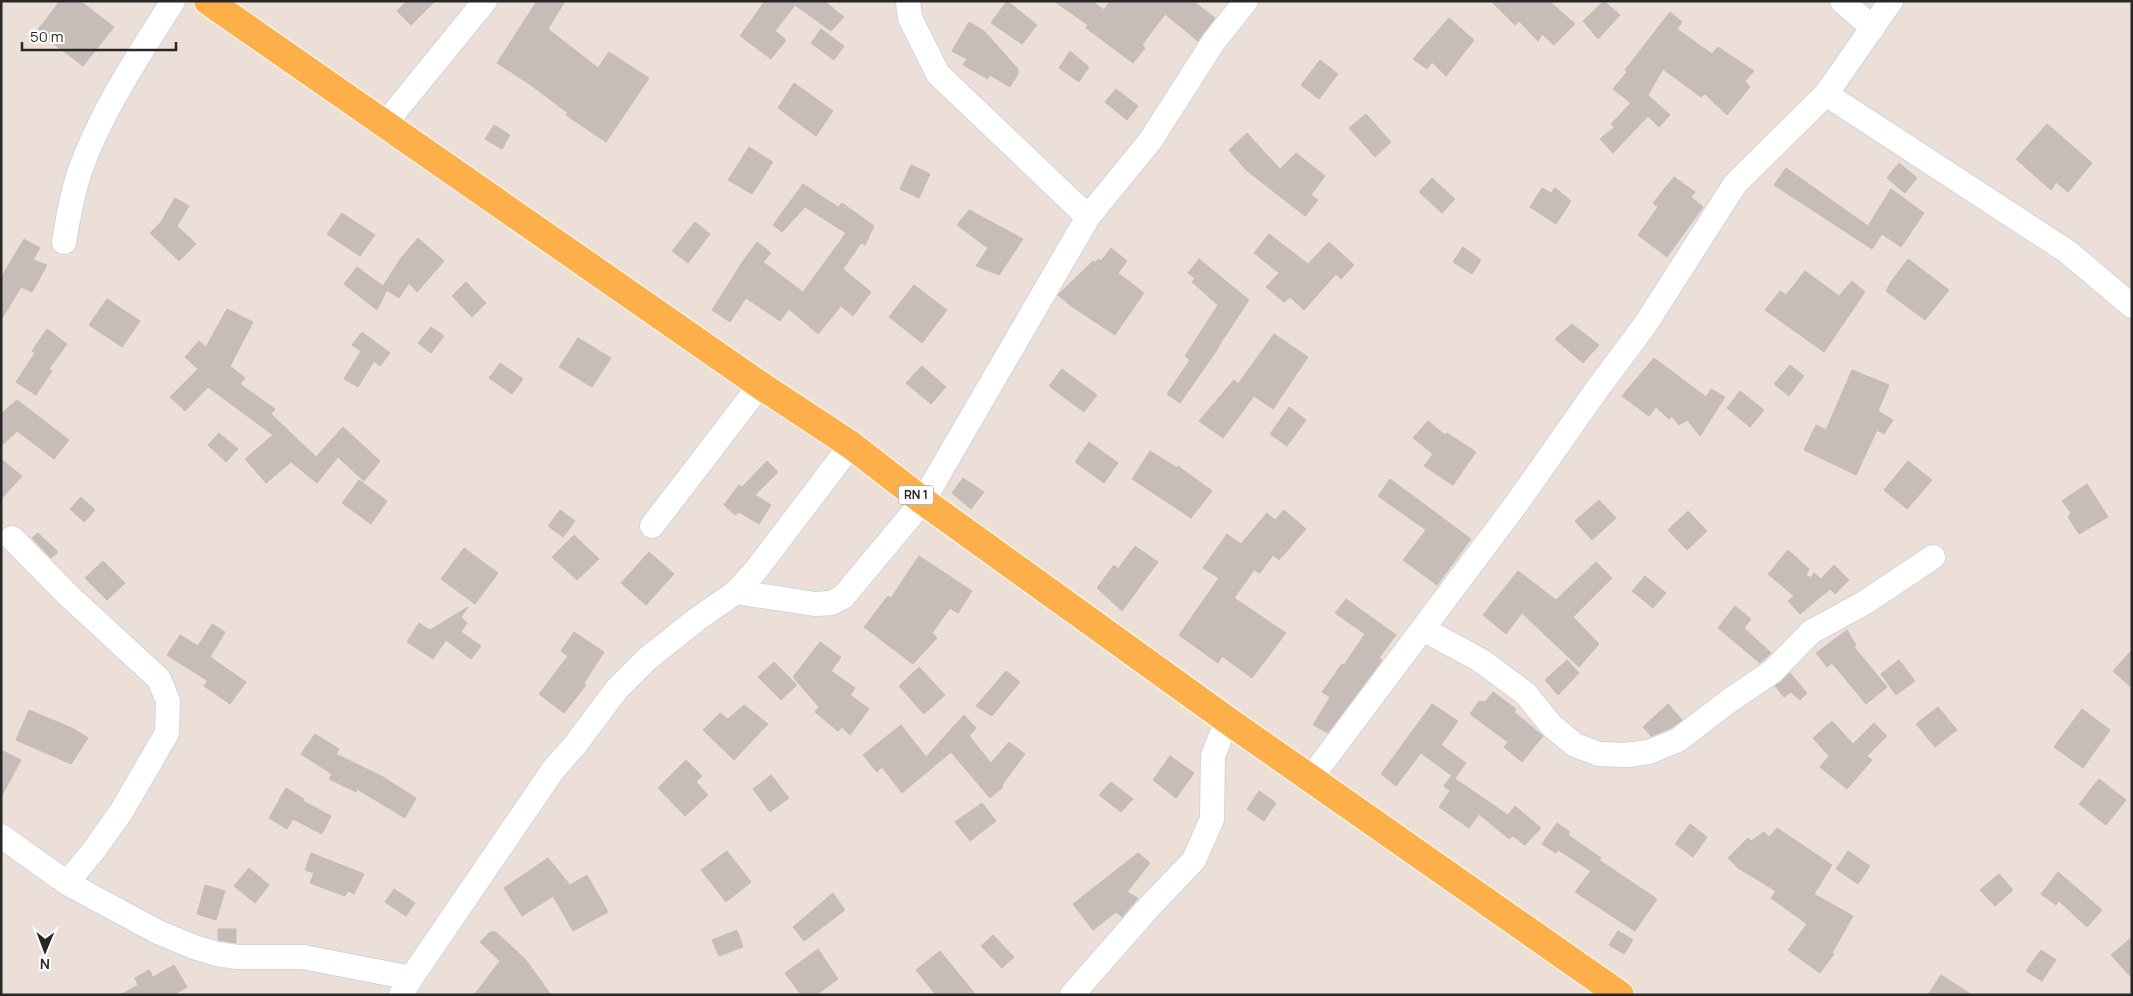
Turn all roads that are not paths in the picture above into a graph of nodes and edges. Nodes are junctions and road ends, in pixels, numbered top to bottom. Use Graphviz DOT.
graph roads {
  1 [pos="174,1"];
  2 [pos="208,1"];
  3 [pos="485,1"];
  4 [pos="908,1"];
  5 [pos="1246,1"];
  6 [pos="1842,1"];
  7 [pos="1891,1"];
  8 [pos="1873,28"];
  9 [pos="1826,94"];
  10 [pos="384,125"];
  11 [pos="1088,217"];
  12 [pos="64,242"];
  13 [pos="2132,306"];
  14 [pos="760,385"];
  15 [pos="851,445"];
  16 [pos="923,501"];
  17 [pos="652,526"];
  18 [pos="12,538"];
  19 [pos="1933,557"];
  20 [pos="736,592"];
  21 [pos="1423,629"];
  22 [pos="1227,720"];
  23 [pos="1310,780"];
  24 [pos="1,836"];
  25 [pos="67,883"];
  26 [pos="406,986"];
  27 [pos="1072,995"];
  28 [pos="1620,995"];
  1 -- 12 [label="street"];
  2 -- 10 [label="main road, RN 1"];
  3 -- 10 [label="street"];
  4 -- 11 [label="street"];
  5 -- 11 [label="street"];
  6 -- 8 [label="street"];
  7 -- 8 [label="street"];
  8 -- 9 [label="street"];
  9 -- 13 [label="street"];
  9 -- 21 [label="street"];
  10 -- 14 [label="main road, RN 1"];
  11 -- 16 [label="street"];
  14 -- 15 [label="main road, RN 1"];
  14 -- 17 [label="street"];
  15 -- 16 [label="main road, RN 1"];
  15 -- 20 [label="street"];
  16 -- 20 [label="street"];
  16 -- 22 [label="main road, RN 1"];
  18 -- 25 [label="street"];
  19 -- 21 [label="street"];
  20 -- 26 [label="street"];
  21 -- 23 [label="street"];
  22 -- 23 [label="main road, RN 1"];
  22 -- 27 [label="street"];
  23 -- 28 [label="main road, RN 1"];
  24 -- 25 [label="street"];
  25 -- 26 [label="street"];
}
